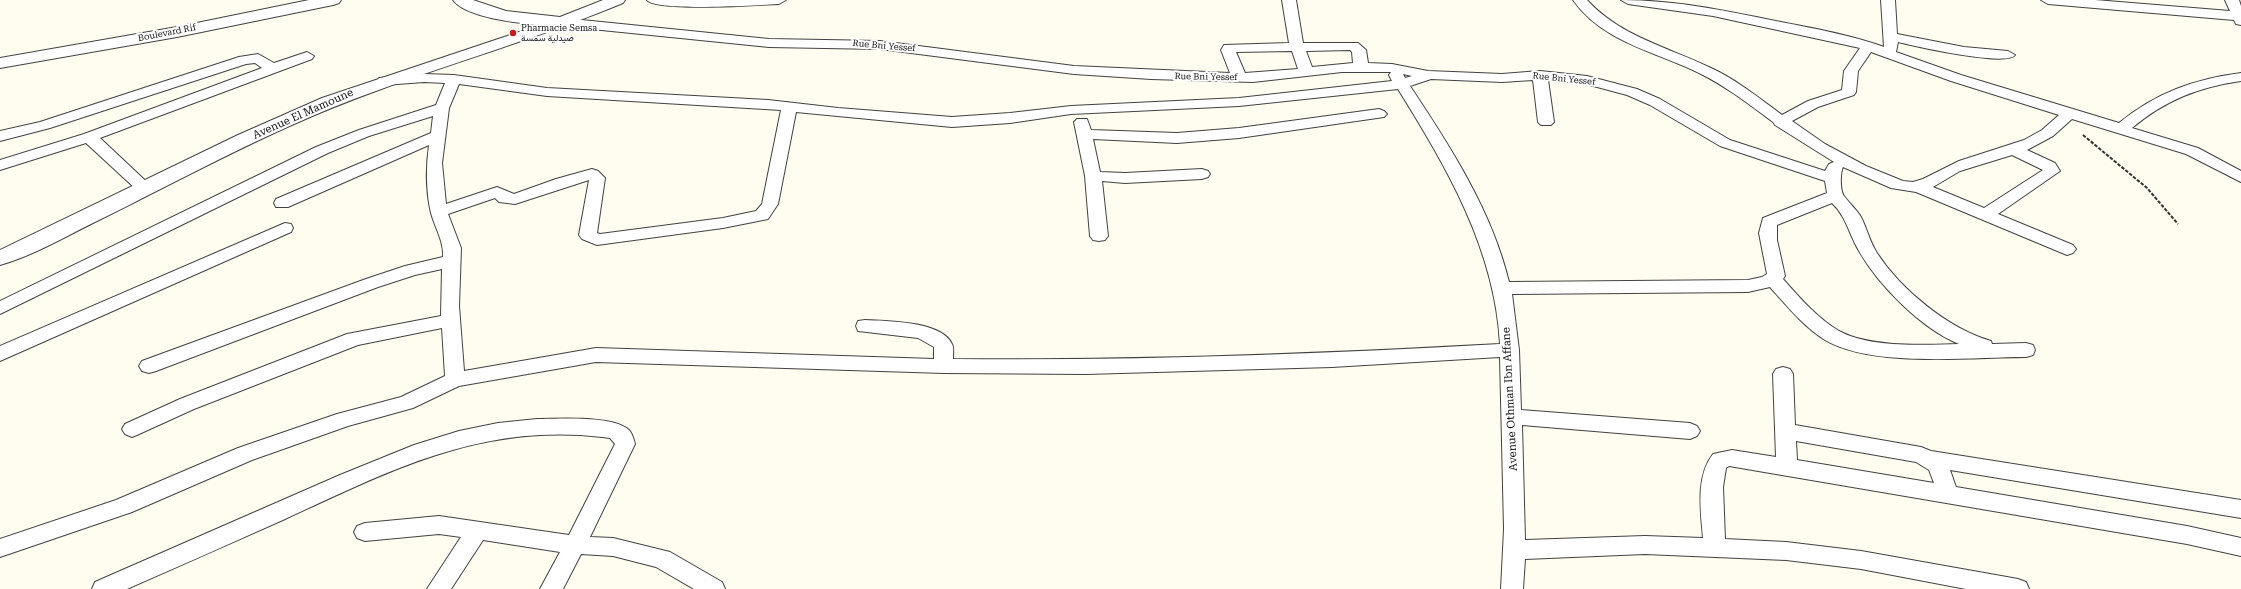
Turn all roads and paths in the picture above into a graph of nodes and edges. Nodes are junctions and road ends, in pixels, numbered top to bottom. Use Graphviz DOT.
graph roads {
  1 [pos="333,0"];
  2 [pos="461,0"];
  3 [pos="617,0"];
  4 [pos="654,0"];
  5 [pos="779,0"];
  6 [pos="1289,0"];
  7 [pos="1580,0"];
  8 [pos="1628,0"];
  9 [pos="1888,0"];
  10 [pos="2048,0"];
  11 [pos="2232,0"];
  12 [pos="2103,2"];
  13 [pos="2240,18"];
  14 [pos="562,22"];
  15 [pos="1891,37"];
  16 [pos="1868,46"];
  17 [pos="1297,47"];
  18 [pos="2008,55"];
  19 [pos="306,56"];
  20 [pos="1892,56"];
  21 [pos="0,64"];
  22 [pos="1361,68"];
  23 [pos="1392,68"];
  24 [pos="272,69"];
  25 [pos="1307,73"];
  26 [pos="1151,75"];
  27 [pos="1428,75"];
  28 [pos="1540,75"];
  29 [pos="2241,77"];
  30 [pos="1239,78"];
  31 [pos="454,79"];
  32 [pos="377,82"];
  33 [pos="1402,84"];
  34 [pos="1155,105"];
  35 [pos="789,107"];
  36 [pos="442,108"];
  37 [pos="1079,110"];
  38 [pos="1379,114"];
  39 [pos="2066,116"];
  40 [pos="1546,122"];
  41 [pos="1780,122"];
  42 [pos="2121,129"];
  43 [pos="1084,134"];
  44 [pos="439,135"];
  45 [pos="0,136"];
  46 [pos="89,137"];
  47 [pos="2013,149"];
  48 [pos="1840,160"];
  49 [pos="0,166"];
  50 [pos="1202,174"];
  51 [pos="1093,176"];
  52 [pos="2241,177"];
  53 [pos="1831,178"];
  54 [pos="1919,187"];
  55 [pos="144,188"];
  56 [pos="1834,196"];
  57 [pos="282,203"];
  58 [pos="439,212"];
  59 [pos="1985,215"];
  60 [pos="2178,224"];
  61 [pos="285,228"];
  62 [pos="1099,236"];
  63 [pos="2067,249"];
  64 [pos="0,258"];
  65 [pos="452,261"];
  66 [pos="1773,279"];
  67 [pos="1502,288"];
  68 [pos="0,308"];
  69 [pos="451,320"];
  70 [pos="865,326"];
  71 [pos="1510,350"];
  72 [pos="1996,350"];
  73 [pos="2026,350"];
  74 [pos="0,354"];
  75 [pos="149,366"];
  76 [pos="944,366"];
  77 [pos="1783,374"];
  78 [pos="455,380"];
  79 [pos="1511,417"];
  80 [pos="132,430"];
  81 [pos="1690,431"];
  82 [pos="1785,431"];
  83 [pos="1931,459"];
  84 [pos="1787,467"];
  85 [pos="1948,495"];
  86 [pos="2241,509"];
  87 [pos="478,530"];
  88 [pos="365,532"];
  89 [pos="575,545"];
  90 [pos="2241,547"];
  91 [pos="0,548"];
  92 [pos="1714,548"];
  93 [pos="1516,550"];
  94 [pos="127,582"];
  95 [pos="103,589"];
  96 [pos="438,589"];
  97 [pos="550,589"];
  98 [pos="714,589"];
  99 [pos="1512,589"];
  100 [pos="2018,589"];
  1 -- 21 [label="street, Boulevard Rif"];
  2 -- 14 [label="street"];
  3 -- 14 [label="street, Avenue El Mamoune"];
  4 -- 5 [label="street"];
  6 -- 17 [label="street"];
  7 -- 41 [label="street"];
  8 -- 16 [label="street"];
  9 -- 15 [label="street"];
  10 -- 12 [label="street"];
  11 -- 13 [label="street"];
  12 -- 13 [label="street"];
  14 -- 26 [label="street, Rue Bni Yessef"];
  14 -- 32 [label="street, Avenue El Mamoune"];
  15 -- 18 [label="street"];
  15 -- 20 [label="street"];
  16 -- 20 [label="street"];
  16 -- 41 [label="street"];
  17 -- 22 [label="street"];
  17 -- 25 [label="street"];
  17 -- 30 [label="street"];
  19 -- 24 [label="street"];
  20 -- 39 [label="street"];
  22 -- 23 [label="street, Rue Bni Yessef"];
  22 -- 25 [label="street, Rue Bni Yessef"];
  23 -- 27 [label="street, Rue Bni Yessef"];
  23 -- 33 [label="street, Avenue Othman Ibn Affane"];
  24 -- 45 [label="street"];
  24 -- 46 [label="street"];
  25 -- 30 [label="street, Rue Bni Yessef"];
  26 -- 30 [label="street, Rue Bni Yessef"];
  26 -- 34 [label="street"];
  27 -- 28 [label="street, Rue Bni Yessef"];
  27 -- 33 [label="street"];
  28 -- 40 [label="street"];
  28 -- 53 [label="street, Rue Bni Yessef"];
  29 -- 42 [label="street"];
  31 -- 32 [label="street"];
  31 -- 35 [label="street"];
  31 -- 36 [label="street"];
  32 -- 55 [label="street, Avenue El Mamoune"];
  33 -- 34 [label="street"];
  33 -- 67 [label="street, Avenue Othman Ibn Affane"];
  34 -- 37 [label="street"];
  35 -- 37 [label="street"];
  35 -- 58 [label="street"];
  36 -- 44 [label="street"];
  36 -- 68 [label="street"];
  37 -- 43 [label="street"];
  38 -- 43 [label="street"];
  39 -- 42 [label="street"];
  39 -- 47 [label="street"];
  39 -- 60 [label="path"];
  41 -- 48 [label="street"];
  42 -- 52 [label="street"];
  43 -- 51 [label="street"];
  44 -- 57 [label="street"];
  44 -- 58 [label="street"];
  46 -- 49 [label="street"];
  46 -- 55 [label="street"];
  47 -- 54 [label="street"];
  47 -- 59 [label="street"];
  48 -- 53 [label="street"];
  48 -- 54 [label="street"];
  50 -- 51 [label="street"];
  51 -- 62 [label="street"];
  53 -- 56 [label="street"];
  54 -- 59 [label="street"];
  55 -- 64 [label="street, Avenue El Mamoune"];
  56 -- 66 [label="street"];
  56 -- 72 [label="street"];
  58 -- 65 [label="street"];
  59 -- 63 [label="street"];
  61 -- 74 [label="street"];
  65 -- 69 [label="street"];
  65 -- 75 [label="street"];
  66 -- 67 [label="street"];
  66 -- 72 [label="street"];
  67 -- 71 [label="street, Avenue Othman Ibn Affane"];
  69 -- 78 [label="street"];
  69 -- 80 [label="street"];
  70 -- 76 [label="street"];
  71 -- 76 [label="street"];
  71 -- 79 [label="street, Avenue Othman Ibn Affane"];
  72 -- 73 [label="street"];
  76 -- 78 [label="street"];
  77 -- 82 [label="street"];
  78 -- 91 [label="street"];
  79 -- 81 [label="street"];
  79 -- 93 [label="street, Avenue Othman Ibn Affane"];
  82 -- 83 [label="street"];
  82 -- 84 [label="street"];
  83 -- 85 [label="street"];
  83 -- 86 [label="street"];
  84 -- 85 [label="street"];
  84 -- 92 [label="street"];
  85 -- 90 [label="street"];
  87 -- 88 [label="street"];
  87 -- 89 [label="street"];
  87 -- 96 [label="street"];
  89 -- 94 [label="street"];
  89 -- 97 [label="street"];
  89 -- 98 [label="street"];
  92 -- 93 [label="street"];
  92 -- 100 [label="street"];
  93 -- 99 [label="street, Avenue Othman Ibn Affane"];
  94 -- 95 [label="street"];
}
